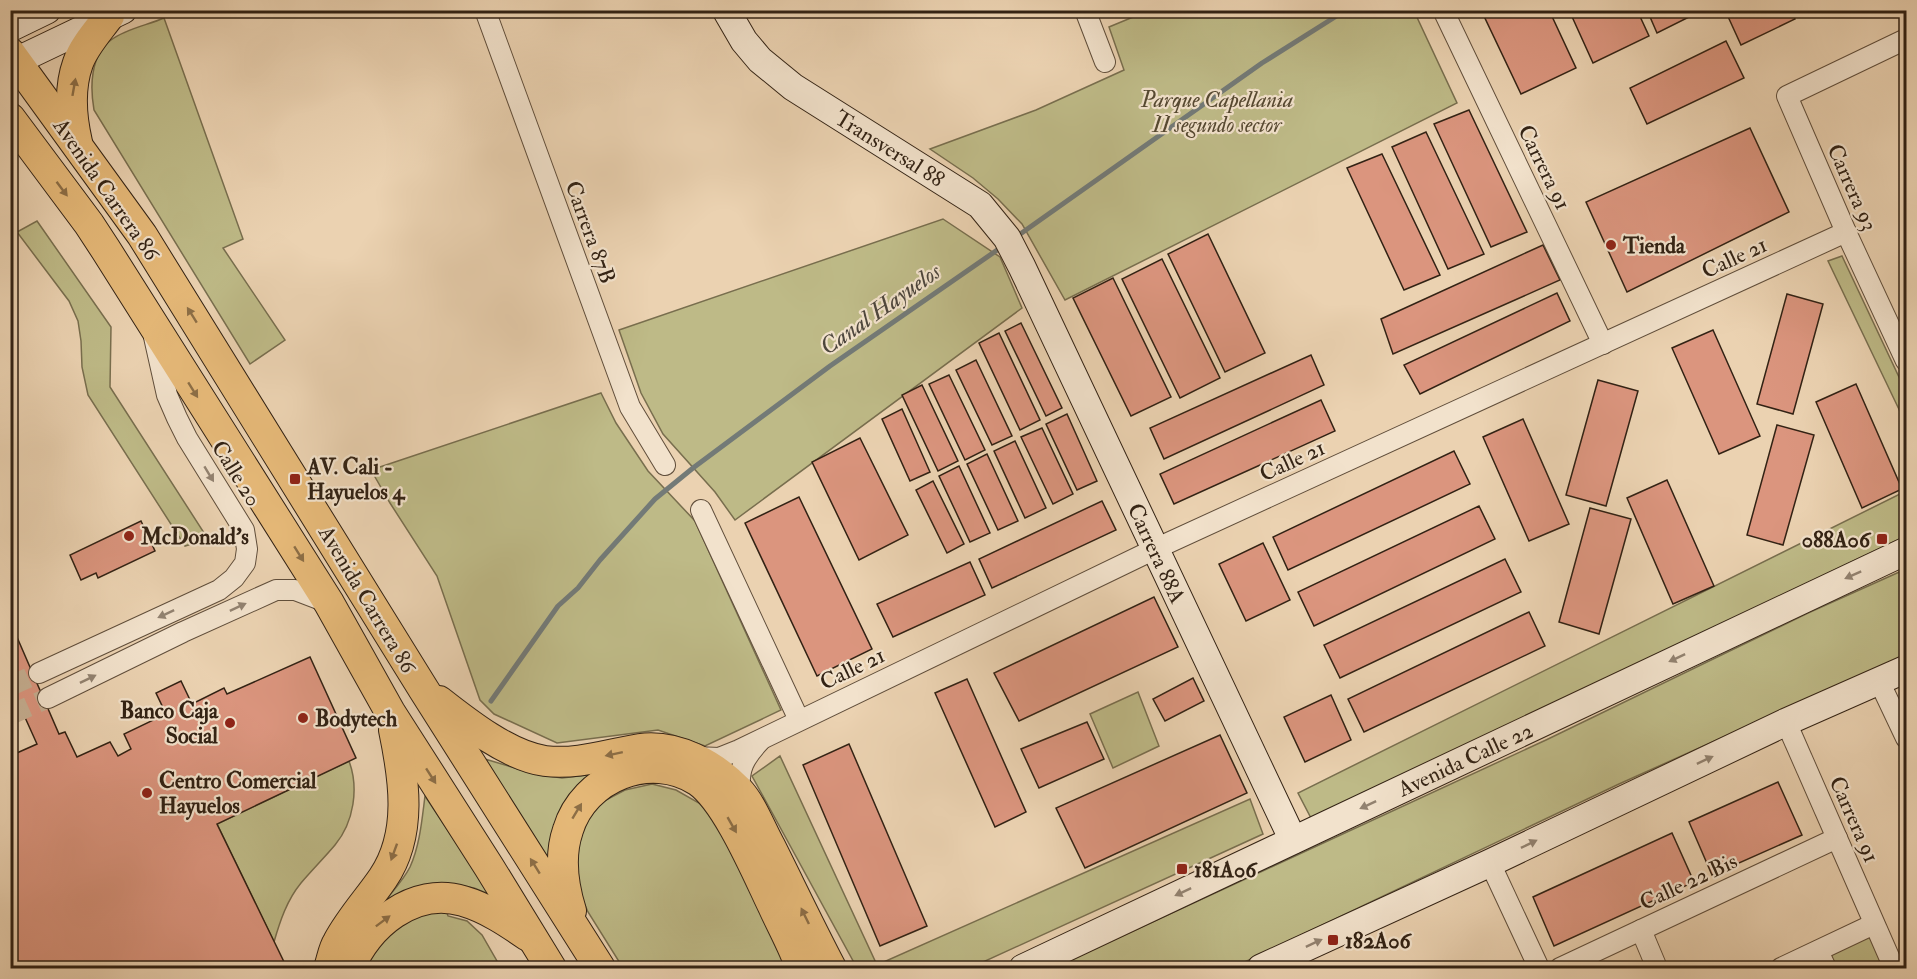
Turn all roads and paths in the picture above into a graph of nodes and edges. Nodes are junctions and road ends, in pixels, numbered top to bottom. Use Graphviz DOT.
graph roads {
  1 [pos="47,10"];
  2 [pos="485,10"];
  3 [pos="726,10"];
  4 [pos="1085,10"];
  5 [pos="1443,10"];
  6 [pos="116,13"];
  7 [pos="10,28"];
  8 [pos="1906,39"];
  9 [pos="12,60"];
  10 [pos="1105,62"];
  11 [pos="16,131"];
  12 [pos="77,144"];
  13 [pos="1846,232"];
  14 [pos="1022,267"];
  15 [pos="151,322"];
  16 [pos="1603,344"];
  17 [pos="1906,361"];
  18 [pos="664,465"];
  19 [pos="701,510"];
  20 [pos="1155,549"];
  21 [pos="1906,551"];
  22 [pos="329,603"];
  23 [pos="1906,669"];
  24 [pos="39,673"];
  25 [pos="1879,681"];
  26 [pos="424,690"];
  27 [pos="48,698"];
  28 [pos="390,712"];
  29 [pos="799,720"];
  30 [pos="1786,722"];
  31 [pos="1906,738"];
  32 [pos="761,739"];
  33 [pos="691,757"];
  34 [pos="740,792"];
  35 [pos="1837,838"];
  36 [pos="1293,840"];
  37 [pos="1490,863"];
  38 [pos="1874,924"];
  39 [pos="575,928"];
  40 [pos="1641,930"];
  41 [pos="534,940"];
  42 [pos="1822,960"];
  43 [pos="329,969"];
  44 [pos="350,969"];
  45 [pos="551,969"];
  46 [pos="600,969"];
  47 [pos="801,969"];
  48 [pos="831,969"];
  49 [pos="1023,969"];
  50 [pos="1261,969"];
  51 [pos="1539,969"];
  52 [pos="1560,969"];
  53 [pos="1657,969"];
  54 [pos="1781,969"];
  55 [pos="1894,969"];
  1 -- 7 [label="main road"];
  2 -- 18 [label="street, Carrera 87B"];
  3 -- 14 [label="main road, Transversal 88"];
  4 -- 10 [label="street"];
  5 -- 16 [label="street, Carrera 91"];
  6 -- 9 [label="main road"];
  12 -- 6 [label="main road, one-way"];
  8 -- 13 [label="street, Carrera 93"];
  9 -- 12 [label="main road, Avenida Carrera 86"];
  11 -- 15 [label="main road, Avenida Carrera 86, one-way"];
  26 -- 12 [label="main road, Avenida Carrera 86, one-way"];
  13 -- 16 [label="street, Calle 21"];
  13 -- 17 [label="street, Carrera 93"];
  14 -- 20 [label="main road, Carrera 88A"];
  15 -- 22 [label="main road, Avenida Carrera 86, one-way"];
  15 -- 24 [label="street, Calle 20, one-way"];
  16 -- 20 [label="street, Calle 21"];
  19 -- 29 [label="street"];
  20 -- 29 [label="street, Calle 21"];
  20 -- 36 [label="main road, Carrera 88A"];
  21 -- 36 [label="main road, Avenida Calle 22, one-way"];
  27 -- 22 [label="street, one-way"];
  22 -- 28 [label="main road, Avenida Carrera 86"];
  23 -- 25 [label="main road"];
  25 -- 30 [label="main road"];
  25 -- 31 [label="street"];
  33 -- 26 [label="main road, one-way"];
  39 -- 26 [label="main road, Avenida Carrera 86, one-way"];
  28 -- 41 [label="main road, Avenida Carrera 86, one-way"];
  28 -- 43 [label="main road, one-way"];
  29 -- 32 [label="street, Calle 21"];
  30 -- 35 [label="street, Carrera 91"];
  37 -- 30 [label="main road, one-way"];
  32 -- 33 [label="street, Calle 21"];
  32 -- 34 [label="street, Calle 21"];
  33 -- 34 [label="main road"];
  48 -- 34 [label="main road, one-way"];
  35 -- 38 [label="street, Carrera 91"];
  35 -- 40 [label="street, Calle 22 Bis"];
  36 -- 49 [label="main road, Avenida Calle 22, one-way"];
  50 -- 37 [label="main road, one-way"];
  37 -- 51 [label="street"];
  38 -- 42 [label="street"];
  38 -- 55 [label="street, Carrera 91"];
  39 -- 46 [label="main road, Avenida Carrera 86"];
  39 -- 47 [label="main road, one-way"];
  40 -- 52 [label="street, Calle 22 Bis"];
  40 -- 53 [label="street"];
  44 -- 41 [label="main road, one-way"];
  41 -- 45 [label="main road, Avenida Carrera 86"];
  42 -- 54 [label="street"];
}
